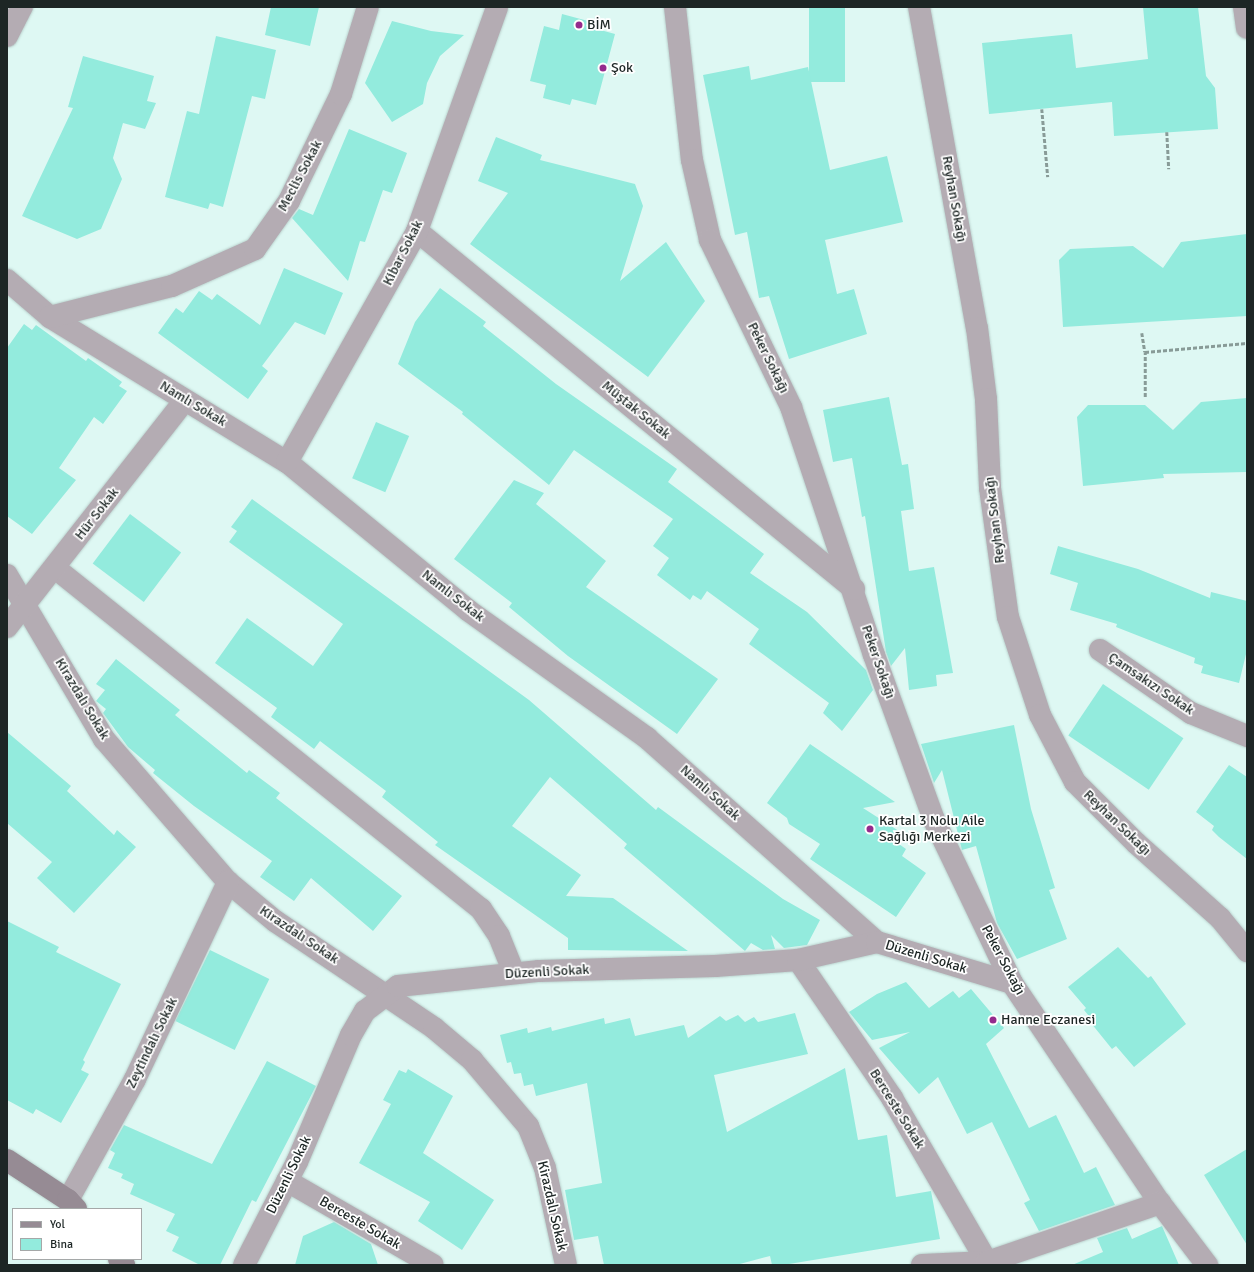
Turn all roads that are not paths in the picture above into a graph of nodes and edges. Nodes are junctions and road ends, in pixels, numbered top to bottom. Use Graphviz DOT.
graph roads {
  1 [pos="22,7"];
  2 [pos="368,7"];
  3 [pos="497,7"];
  4 [pos="674,7"];
  5 [pos="919,7"];
  6 [pos="1244,7"];
  7 [pos="1247,28"];
  8 [pos="7,36"];
  9 [pos="417,231"];
  10 [pos="7,280"];
  11 [pos="50,317"];
  12 [pos="185,400"];
  13 [pos="287,462"];
  14 [pos="55,568"];
  15 [pos="7,575"];
  16 [pos="854,589"];
  17 [pos="26,605"];
  18 [pos="7,627"];
  19 [pos="1100,650"];
  20 [pos="1247,736"];
  21 [pos="228,882"];
  22 [pos="877,942"];
  23 [pos="1247,951"];
  24 [pos="798,960"];
  25 [pos="514,973"];
  26 [pos="1012,983"];
  27 [pos="386,993"];
  28 [pos="7,1160"];
  29 [pos="287,1181"];
  30 [pos="1160,1203"];
  31 [pos="72,1204"];
  32 [pos="988,1262"];
  33 [pos="244,1265"];
  34 [pos="433,1265"];
  35 [pos="566,1265"];
  36 [pos="922,1265"];
  37 [pos="1207,1265"];
  1 -- 8 [label="street"];
  2 -- 11 [label="street, Meclis Sokak"];
  3 -- 9 [label="street, Kibar Sokak"];
  4 -- 16 [label="street, Peker Sokağı"];
  5 -- 23 [label="street, Reyhan Sokağı"];
  6 -- 7 [label="street"];
  9 -- 13 [label="street, Kibar Sokak"];
  9 -- 16 [label="street, Müştak Sokak"];
  10 -- 11 [label="street, Namlı Sokak"];
  11 -- 12 [label="street, Namlı Sokak"];
  12 -- 13 [label="street, Namlı Sokak"];
  12 -- 14 [label="street, Hür Sokak"];
  13 -- 22 [label="street, Namlı Sokak"];
  14 -- 17 [label="street, Hür Sokak"];
  14 -- 25 [label="street"];
  15 -- 17 [label="street, Kirazdalı Sokak"];
  16 -- 26 [label="street, Peker Sokağı"];
  17 -- 18 [label="street, Hür Sokak"];
  17 -- 21 [label="street, Kirazdalı Sokak"];
  19 -- 20 [label="street, Çamsakızı Sokak"];
  21 -- 27 [label="street, Kirazdalı Sokak"];
  21 -- 31 [label="street, Zeytindalı Sokak"];
  22 -- 24 [label="street, Düzenli Sokak"];
  22 -- 26 [label="street, Düzenli Sokak"];
  24 -- 25 [label="street, Düzenli Sokak"];
  24 -- 32 [label="street, Berceste Sokak"];
  25 -- 27 [label="street, Düzenli Sokak"];
  26 -- 30 [label="street, Peker Sokağı"];
  27 -- 29 [label="street, Düzenli Sokak"];
  27 -- 35 [label="street, Kirazdalı Sokak"];
  28 -- 31 [label="street"];
  29 -- 33 [label="street, Düzenli Sokak"];
  29 -- 34 [label="street, Berceste Sokak"];
  30 -- 32 [label="street"];
  30 -- 37 [label="street, Peker Sokağı"];
  32 -- 36 [label="street"];
}
